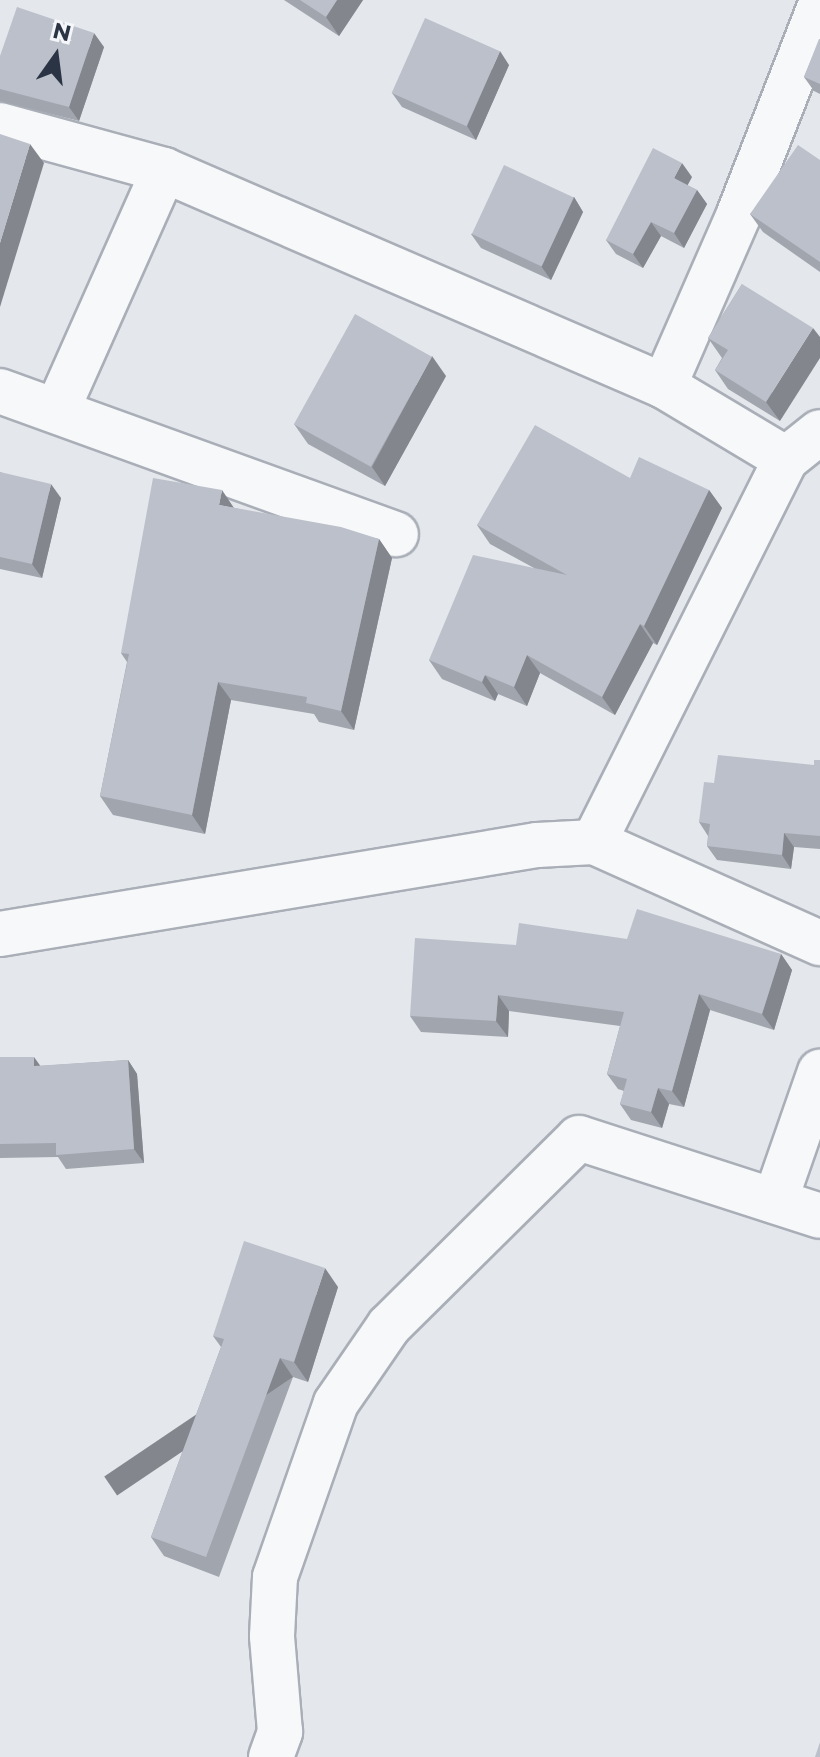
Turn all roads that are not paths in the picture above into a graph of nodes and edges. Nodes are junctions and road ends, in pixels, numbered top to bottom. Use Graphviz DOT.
graph roads {
  1 [pos="820,6"];
  2 [pos="0,125"];
  3 [pos="164,170"];
  4 [pos="664,386"];
  5 [pos="0,391"];
  6 [pos="58,408"];
  7 [pos="820,432"];
  8 [pos="786,459"];
  9 [pos="396,534"];
  10 [pos="594,842"];
  11 [pos="0,934"];
  12 [pos="820,943"];
  13 [pos="820,1072"];
  14 [pos="775,1201"];
  15 [pos="820,1216"];
  16 [pos="271,1757"];
  1 -- 4 [label="street"];
  2 -- 3 [label="street"];
  3 -- 4 [label="street"];
  3 -- 6 [label="street"];
  4 -- 8 [label="street"];
  5 -- 6 [label="street"];
  6 -- 9 [label="street"];
  7 -- 8 [label="street"];
  8 -- 10 [label="street"];
  10 -- 11 [label="street"];
  10 -- 12 [label="street"];
  13 -- 14 [label="street"];
  14 -- 15 [label="street"];
  14 -- 16 [label="street"];
}
